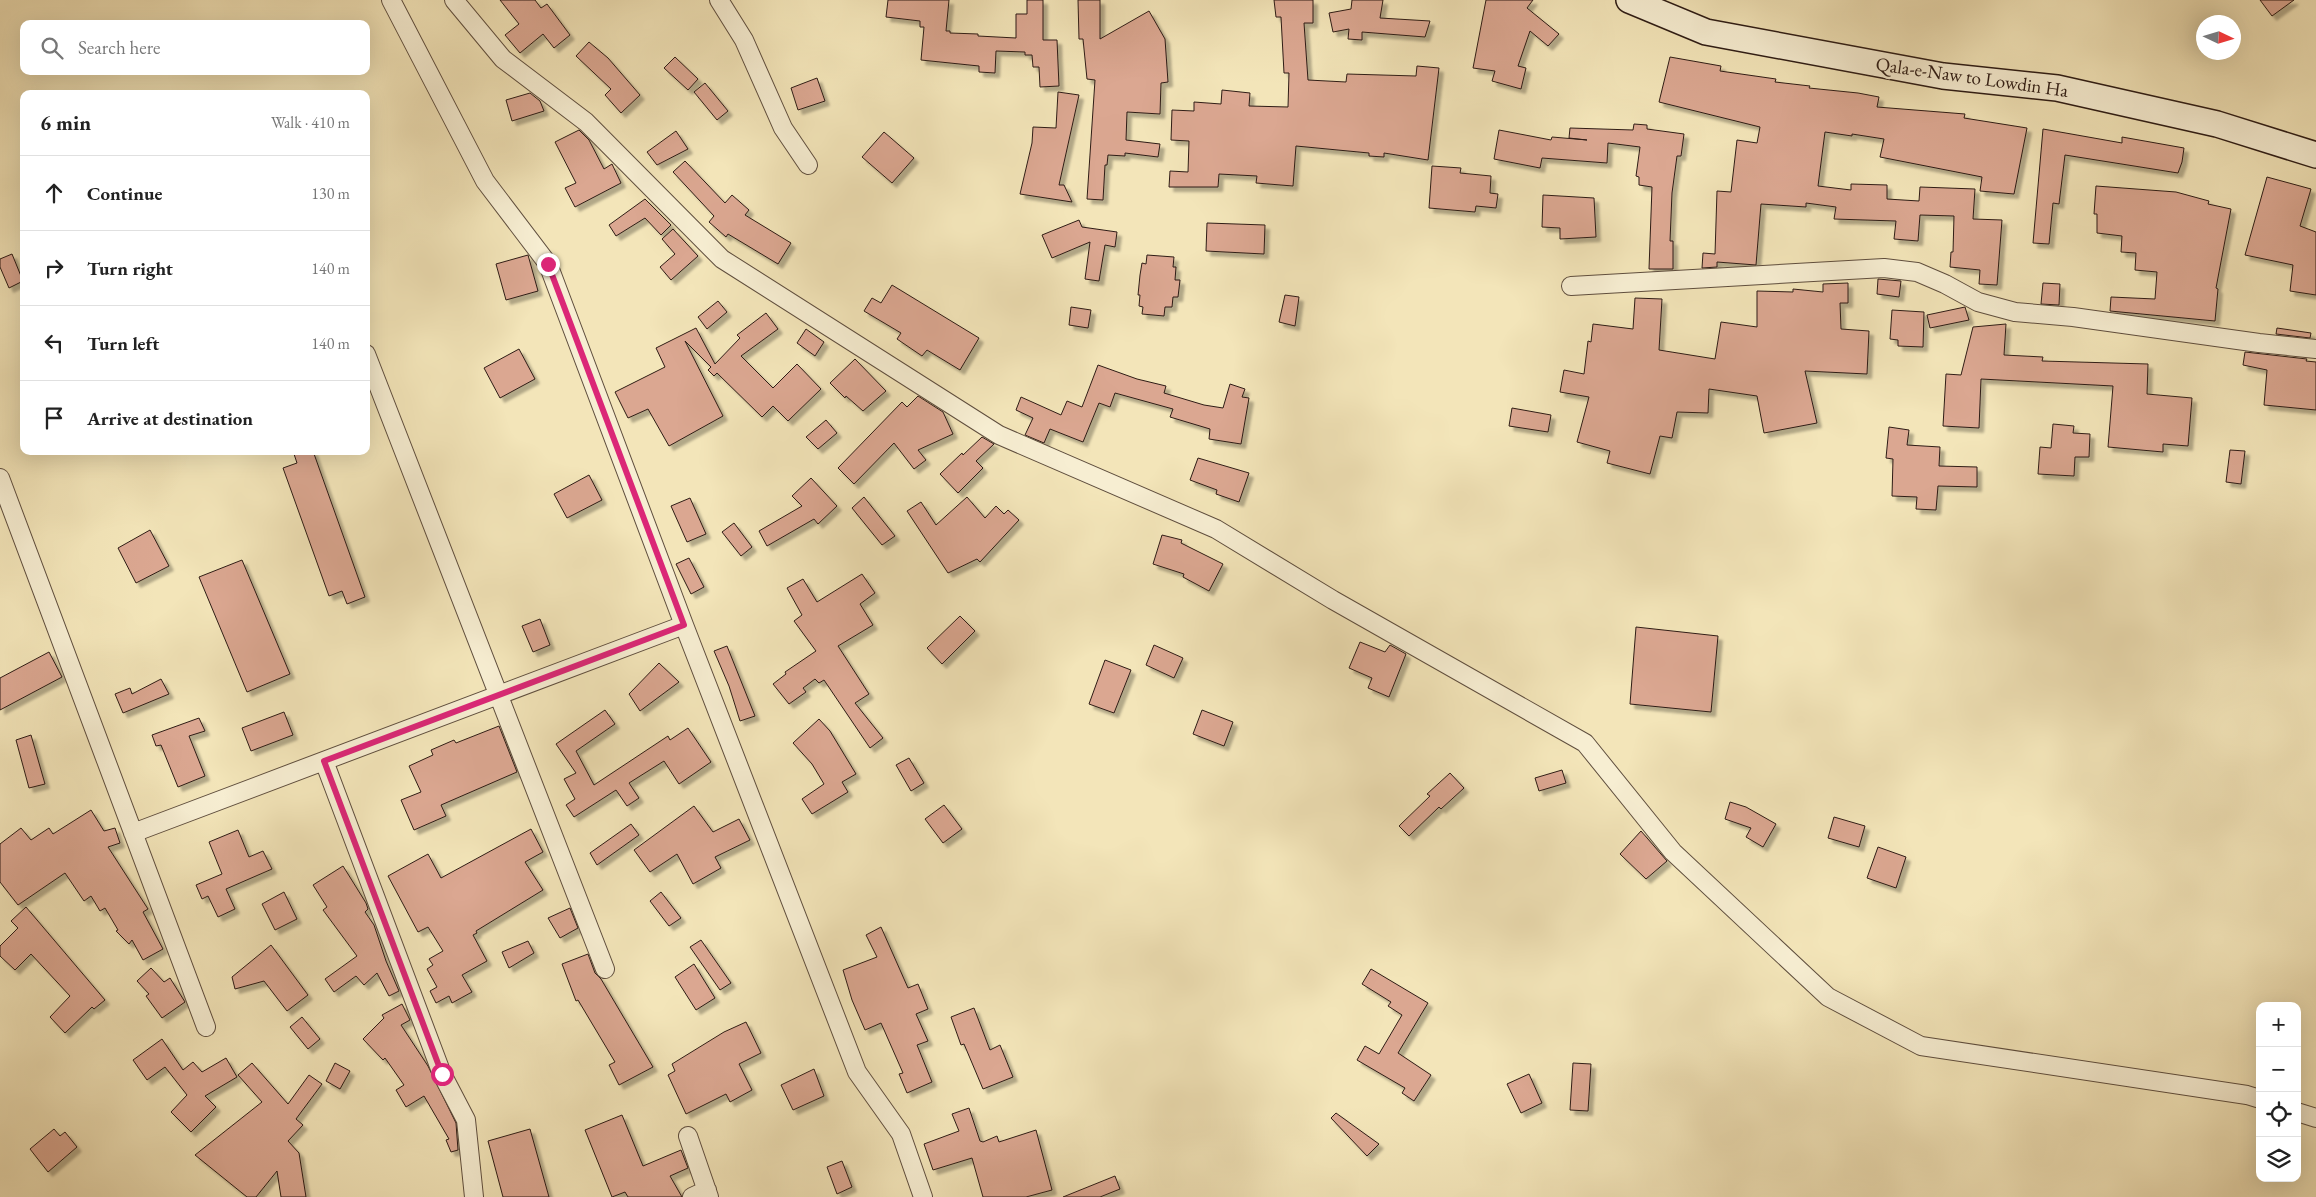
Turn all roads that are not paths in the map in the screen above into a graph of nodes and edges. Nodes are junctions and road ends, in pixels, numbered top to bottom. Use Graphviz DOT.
graph roads {
  1 [pos="391,0"];
  2 [pos="454,0"];
  3 [pos="720,0"];
  4 [pos="1629,0"];
  5 [pos="2316,154"];
  6 [pos="808,165"];
  7 [pos="1571,286"];
  8 [pos="2316,348"];
  9 [pos="370,364"];
  10 [pos="0,478"];
  11 [pos="684,625"];
  12 [pos="500,696"];
  13 [pos="324,761"];
  14 [pos="133,833"];
  15 [pos="605,969"];
  16 [pos="206,1027"];
  17 [pos="2256,1098"];
  18 [pos="2301,1113"];
  19 [pos="2316,1118"];
  20 [pos="688,1136"];
  21 [pos="703,1195"];
  22 [pos="474,1197"];
  23 [pos="923,1197"];
  1 -- 11 [label="street"];
  2 -- 17 [label="street"];
  3 -- 6 [label="street"];
  4 -- 5 [label="main road, Qala-e-Naw to Lowdin Ha"];
  7 -- 8 [label="street"];
  9 -- 12 [label="street"];
  10 -- 14 [label="street"];
  11 -- 12 [label="street"];
  11 -- 23 [label="street"];
  12 -- 13 [label="street"];
  12 -- 15 [label="street"];
  13 -- 14 [label="street"];
  13 -- 22 [label="street"];
  14 -- 16 [label="street"];
  18 -- 19 [label="street"];
  20 -- 21 [label="street"];
}
